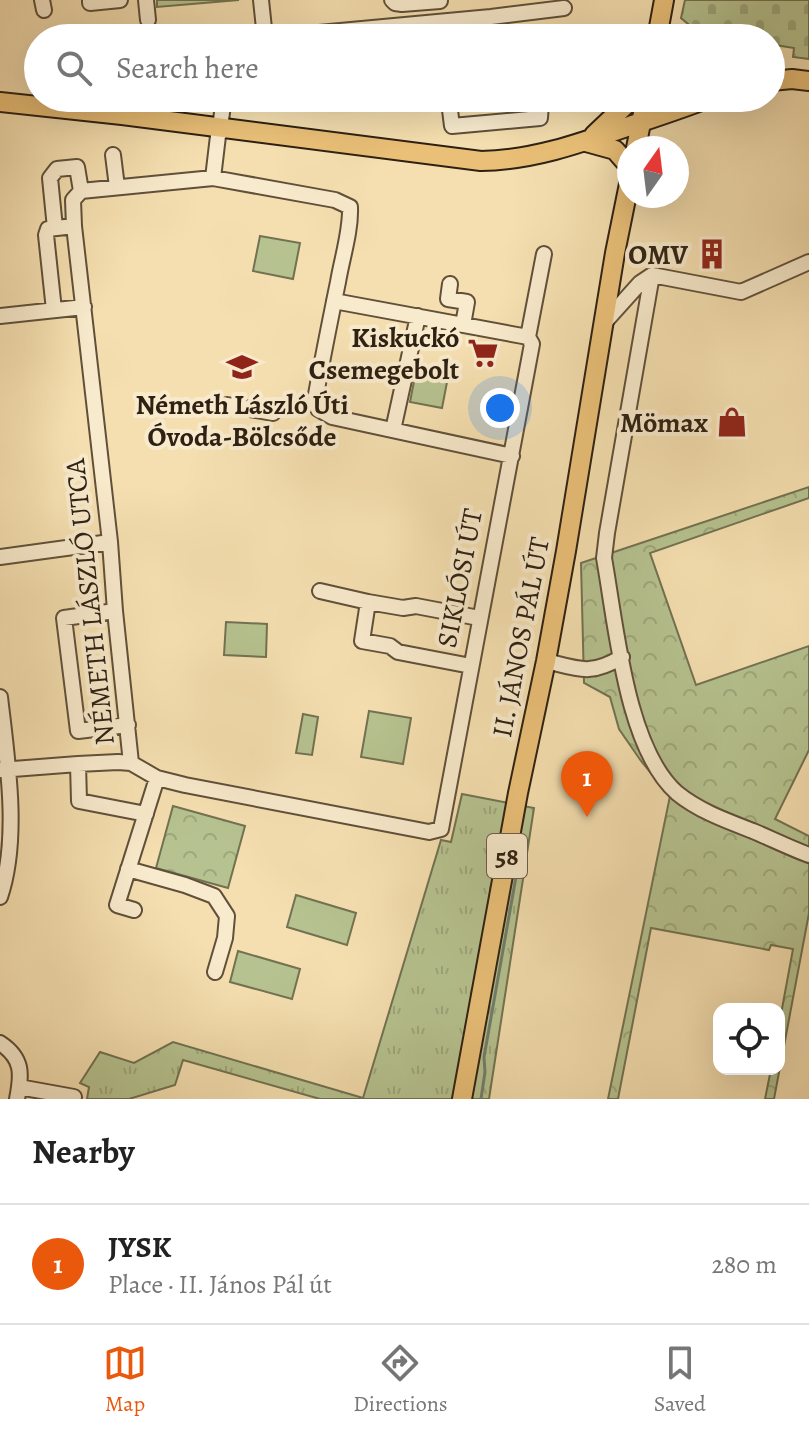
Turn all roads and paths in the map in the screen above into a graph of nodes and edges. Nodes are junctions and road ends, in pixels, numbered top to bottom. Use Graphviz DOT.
graph roads {
  1 [pos="90,0"];
  2 [pos="120,0"];
  3 [pos="146,0"];
  4 [pos="261,0"];
  5 [pos="392,0"];
  6 [pos="440,0"];
  7 [pos="664,0"];
  8 [pos="564,8"];
  9 [pos="148,20"];
  10 [pos="442,21"];
  11 [pos="264,24"];
  12 [pos="421,24"];
  13 [pos="442,24"];
  14 [pos="660,24"];
  15 [pos="785,80"];
  16 [pos="809,81"];
  17 [pos="0,102"];
  18 [pos="24,105"];
  19 [pos="94,112"];
  20 [pos="222,112"];
  21 [pos="450,112"];
  22 [pos="540,112"];
  23 [pos="618,112"];
  24 [pos="644,112"];
  25 [pos="666,112"];
  26 [pos="642,122"];
  27 [pos="223,128"];
  28 [pos="639,136"];
  29 [pos="586,142"];
  30 [pos="617,152"];
  31 [pos="113,155"];
  32 [pos="213,178"];
  33 [pos="117,187"];
  34 [pos="81,191"];
  35 [pos="624,208"];
  36 [pos="74,226"];
  37 [pos="55,228"];
  38 [pos="544,254"];
  39 [pos="809,262"];
  40 [pos="652,275"];
  41 [pos="450,284"];
  42 [pos="334,301"];
  43 [pos="84,307"];
  44 [pos="54,310"];
  45 [pos="0,316"];
  46 [pos="418,316"];
  47 [pos="604,323"];
  48 [pos="463,325"];
  49 [pos="526,336"];
  50 [pos="227,405"];
  51 [pos="273,413"];
  52 [pos="393,430"];
  53 [pos="512,456"];
  54 [pos="110,542"];
  55 [pos="0,557"];
  56 [pos="320,591"];
  57 [pos="368,602"];
  58 [pos="115,611"];
  59 [pos="479,618"];
  60 [pos="622,657"];
  61 [pos="546,661"];
  62 [pos="471,666"];
  63 [pos="0,697"];
  64 [pos="128,725"];
  65 [pos="131,763"];
  66 [pos="78,764"];
  67 [pos="4,769"];
  68 [pos="157,778"];
  69 [pos="146,814"];
  70 [pos="437,831"];
  71 [pos="809,855"];
  72 [pos="128,869"];
  73 [pos="0,897"];
  74 [pos="134,910"];
  75 [pos="215,972"];
  76 [pos="0,1043"];
  77 [pos="18,1093"];
  78 [pos="74,1097"];
  79 [pos="462,1099"];
  1 -- 2 [label="street"];
  3 -- 9 [label="street"];
  4 -- 11 [label="street"];
  5 -- 6 [label="street"];
  6 -- 10 [label="street"];
  7 -- 14 [label="main road"];
  8 -- 10 [label="street"];
  10 -- 12 [label="street"];
  10 -- 13 [label="street"];
  15 -- 16 [label="main road"];
  17 -- 18 [label="main road"];
  19 -- 27 [label="main road"];
  20 -- 27 [label="street"];
  21 -- 22 [label="street"];
  23 -- 29 [label="main road"];
  24 -- 26 [label="main road"];
  25 -- 26 [label="main road"];
  26 -- 28 [label="main road"];
  26 -- 29 [label="main road"];
  27 -- 29 [label="main road"];
  27 -- 32 [label="street"];
  29 -- 30 [label="main road"];
  31 -- 33 [label="street"];
  32 -- 33 [label="street"];
  32 -- 42 [label="street"];
  33 -- 34 [label="street"];
  34 -- 36 [label="street, NÉMETH LÁSZLÓ UTCA"];
  34 -- 37 [label="street"];
  35 -- 47 [label="main road, II. JÁNOS PÁL ÚT / 58"];
  36 -- 37 [label="street"];
  36 -- 43 [label="street, NÉMETH LÁSZLÓ UTCA"];
  37 -- 44 [label="street"];
  38 -- 49 [label="street, SIKLÓSI ÚT"];
  39 -- 40 [label="street"];
  40 -- 47 [label="street"];
  40 -- 60 [label="street"];
  41 -- 48 [label="street"];
  42 -- 46 [label="street"];
  42 -- 52 [label="street"];
  43 -- 44 [label="street"];
  43 -- 54 [label="street, NÉMETH LÁSZLÓ UTCA"];
  44 -- 45 [label="street"];
  46 -- 48 [label="street"];
  46 -- 52 [label="street"];
  47 -- 61 [label="main road, II. JÁNOS PÁL ÚT / 58"];
  48 -- 49 [label="street"];
  49 -- 53 [label="street, SIKLÓSI ÚT"];
  50 -- 51 [label="street"];
  52 -- 53 [label="street"];
  53 -- 59 [label="street, SIKLÓSI ÚT"];
  54 -- 55 [label="street"];
  54 -- 58 [label="street, NÉMETH LÁSZLÓ UTCA"];
  56 -- 57 [label="street"];
  57 -- 59 [label="street"];
  57 -- 62 [label="street"];
  58 -- 64 [label="street, NÉMETH LÁSZLÓ UTCA"];
  58 -- 64 [label="street"];
  59 -- 62 [label="street, SIKLÓSI ÚT"];
  60 -- 61 [label="street"];
  60 -- 71 [label="street"];
  61 -- 79 [label="main road, II. JÁNOS PÁL ÚT / 58"];
  62 -- 70 [label="street, SIKLÓSI ÚT"];
  63 -- 67 [label="street"];
  64 -- 65 [label="street, NÉMETH LÁSZLÓ UTCA"];
  65 -- 66 [label="street"];
  65 -- 68 [label="street, NÉMETH LÁSZLÓ UTCA"];
  66 -- 67 [label="street"];
  66 -- 69 [label="street"];
  67 -- 73 [label="street"];
  68 -- 69 [label="street"];
  68 -- 70 [label="street, NÉMETH LÁSZLÓ UTCA"];
  69 -- 72 [label="street"];
  72 -- 74 [label="street"];
  72 -- 75 [label="street"];
  76 -- 77 [label="street"];
  77 -- 78 [label="street"];
}
